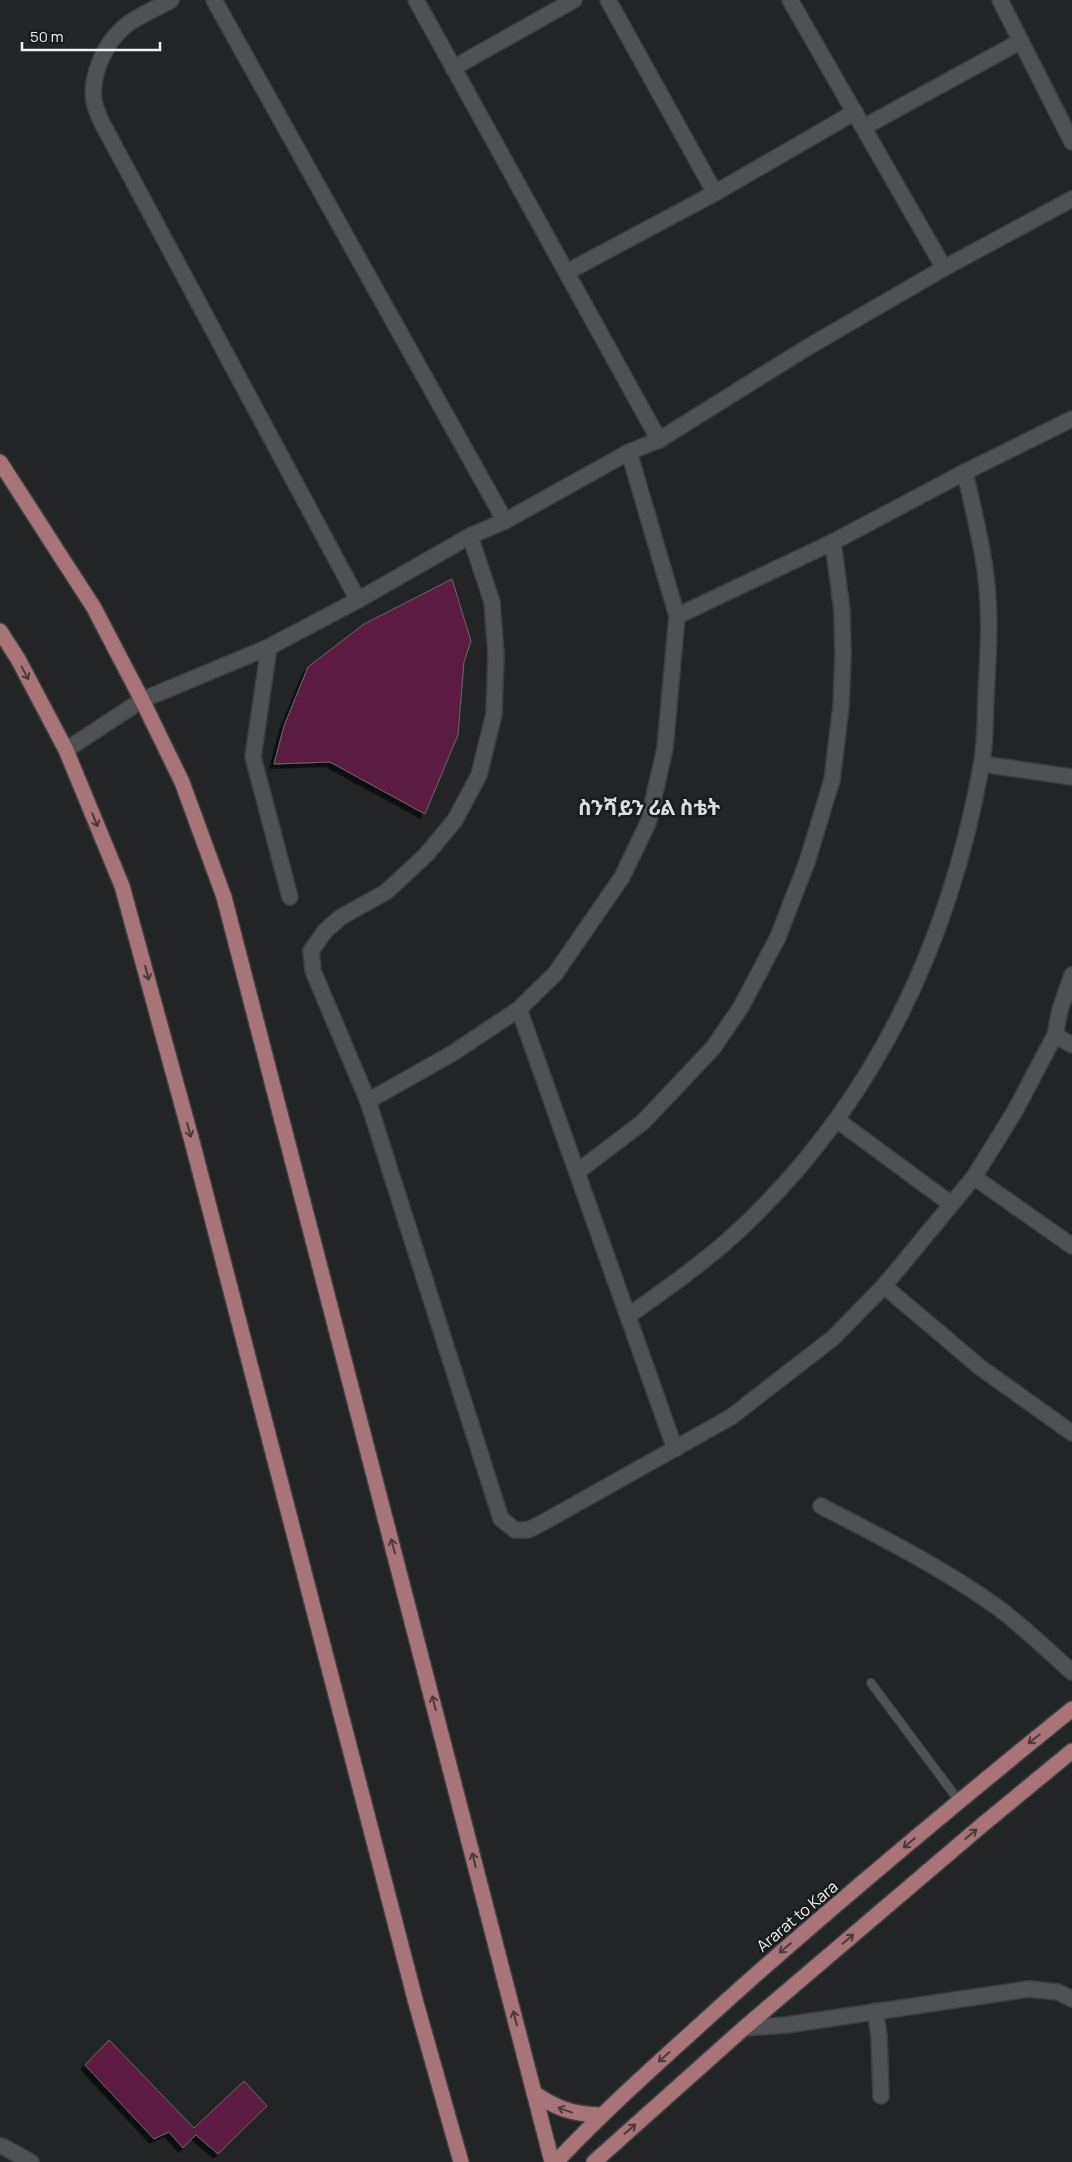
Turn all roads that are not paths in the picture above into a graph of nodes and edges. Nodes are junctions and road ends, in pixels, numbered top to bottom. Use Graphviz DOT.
graph roads {
  1 [pos="171,0"];
  2 [pos="214,0"];
  3 [pos="416,0"];
  4 [pos="574,0"];
  5 [pos="608,0"];
  6 [pos="790,0"];
  7 [pos="1000,0"];
  8 [pos="1021,42"];
  9 [pos="453,68"];
  10 [pos="855,112"];
  11 [pos="864,127"];
  12 [pos="1072,142"];
  13 [pos="715,192"];
  14 [pos="1072,199"];
  15 [pos="944,268"];
  16 [pos="567,272"];
  17 [pos="1072,419"];
  18 [pos="659,440"];
  19 [pos="629,452"];
  20 [pos="0,462"];
  21 [pos="965,472"];
  22 [pos="505,520"];
  23 [pos="470,536"];
  24 [pos="833,542"];
  25 [pos="358,600"];
  26 [pos="677,616"];
  27 [pos="0,632"];
  28 [pos="269,646"];
  29 [pos="142,700"];
  30 [pos="66,750"];
  31 [pos="982,764"];
  32 [pos="1072,777"];
  33 [pos="290,897"];
  34 [pos="1072,974"];
  35 [pos="520,1009"];
  36 [pos="1055,1035"];
  37 [pos="1072,1045"];
  38 [pos="368,1101"];
  39 [pos="837,1120"];
  40 [pos="578,1172"];
  41 [pos="974,1177"];
  42 [pos="951,1204"];
  43 [pos="1072,1246"];
  44 [pos="884,1286"];
  45 [pos="628,1316"];
  46 [pos="1072,1433"];
  47 [pos="675,1450"];
  48 [pos="821,1506"];
  49 [pos="1072,1672"];
  50 [pos="871,1683"];
  51 [pos="1072,1709"];
  52 [pos="1072,1751"];
  53 [pos="959,1801"];
  54 [pos="1072,1999"];
  55 [pos="875,2011"];
  56 [pos="744,2028"];
  57 [pos="534,2093"];
  58 [pos="881,2096"];
  59 [pos="600,2115"];
  60 [pos="0,2146"];
  61 [pos="31,2162"];
  62 [pos="462,2162"];
  63 [pos="554,2162"];
  64 [pos="594,2162"];
  1 -- 25 [label="street"];
  2 -- 22 [label="street"];
  3 -- 9 [label="street"];
  4 -- 9 [label="street"];
  5 -- 13 [label="street"];
  6 -- 10 [label="street"];
  7 -- 8 [label="street"];
  8 -- 11 [label="street"];
  8 -- 12 [label="street"];
  9 -- 16 [label="street"];
  10 -- 11 [label="street"];
  10 -- 13 [label="street"];
  11 -- 15 [label="street"];
  13 -- 16 [label="street"];
  14 -- 15 [label="street"];
  15 -- 18 [label="street"];
  16 -- 18 [label="street"];
  17 -- 21 [label="street"];
  18 -- 19 [label="street"];
  19 -- 22 [label="street"];
  19 -- 26 [label="street"];
  20 -- 29 [label="main road"];
  21 -- 24 [label="street"];
  21 -- 31 [label="street"];
  22 -- 23 [label="street"];
  23 -- 25 [label="street"];
  23 -- 38 [label="street"];
  24 -- 26 [label="street"];
  24 -- 40 [label="street"];
  25 -- 28 [label="street"];
  26 -- 35 [label="street"];
  27 -- 30 [label="main road, one-way"];
  28 -- 29 [label="street"];
  28 -- 33 [label="street"];
  29 -- 30 [label="street"];
  57 -- 29 [label="main road, one-way"];
  30 -- 62 [label="main road, one-way"];
  31 -- 32 [label="street"];
  31 -- 39 [label="street"];
  34 -- 36 [label="street"];
  35 -- 38 [label="street"];
  35 -- 40 [label="street"];
  36 -- 37 [label="street"];
  36 -- 41 [label="street"];
  38 -- 47 [label="street"];
  39 -- 42 [label="street"];
  39 -- 45 [label="street"];
  40 -- 45 [label="street"];
  41 -- 42 [label="street"];
  41 -- 43 [label="street"];
  42 -- 44 [label="street"];
  44 -- 46 [label="street"];
  44 -- 47 [label="street"];
  45 -- 47 [label="street"];
  48 -- 49 [label="street"];
  50 -- 53 [label="lane"];
  51 -- 53 [label="main road, Ararat to Kara, one-way"];
  56 -- 52 [label="main road, one-way"];
  53 -- 59 [label="main road, Ararat to Kara, one-way"];
  54 -- 55 [label="street"];
  55 -- 56 [label="street"];
  55 -- 58 [label="street"];
  64 -- 56 [label="main road, one-way"];
  59 -- 57 [label="main road, one-way"];
  57 -- 63 [label="main road"];
  59 -- 63 [label="main road, Ararat to Kara"];
  60 -- 61 [label="street"];
}
